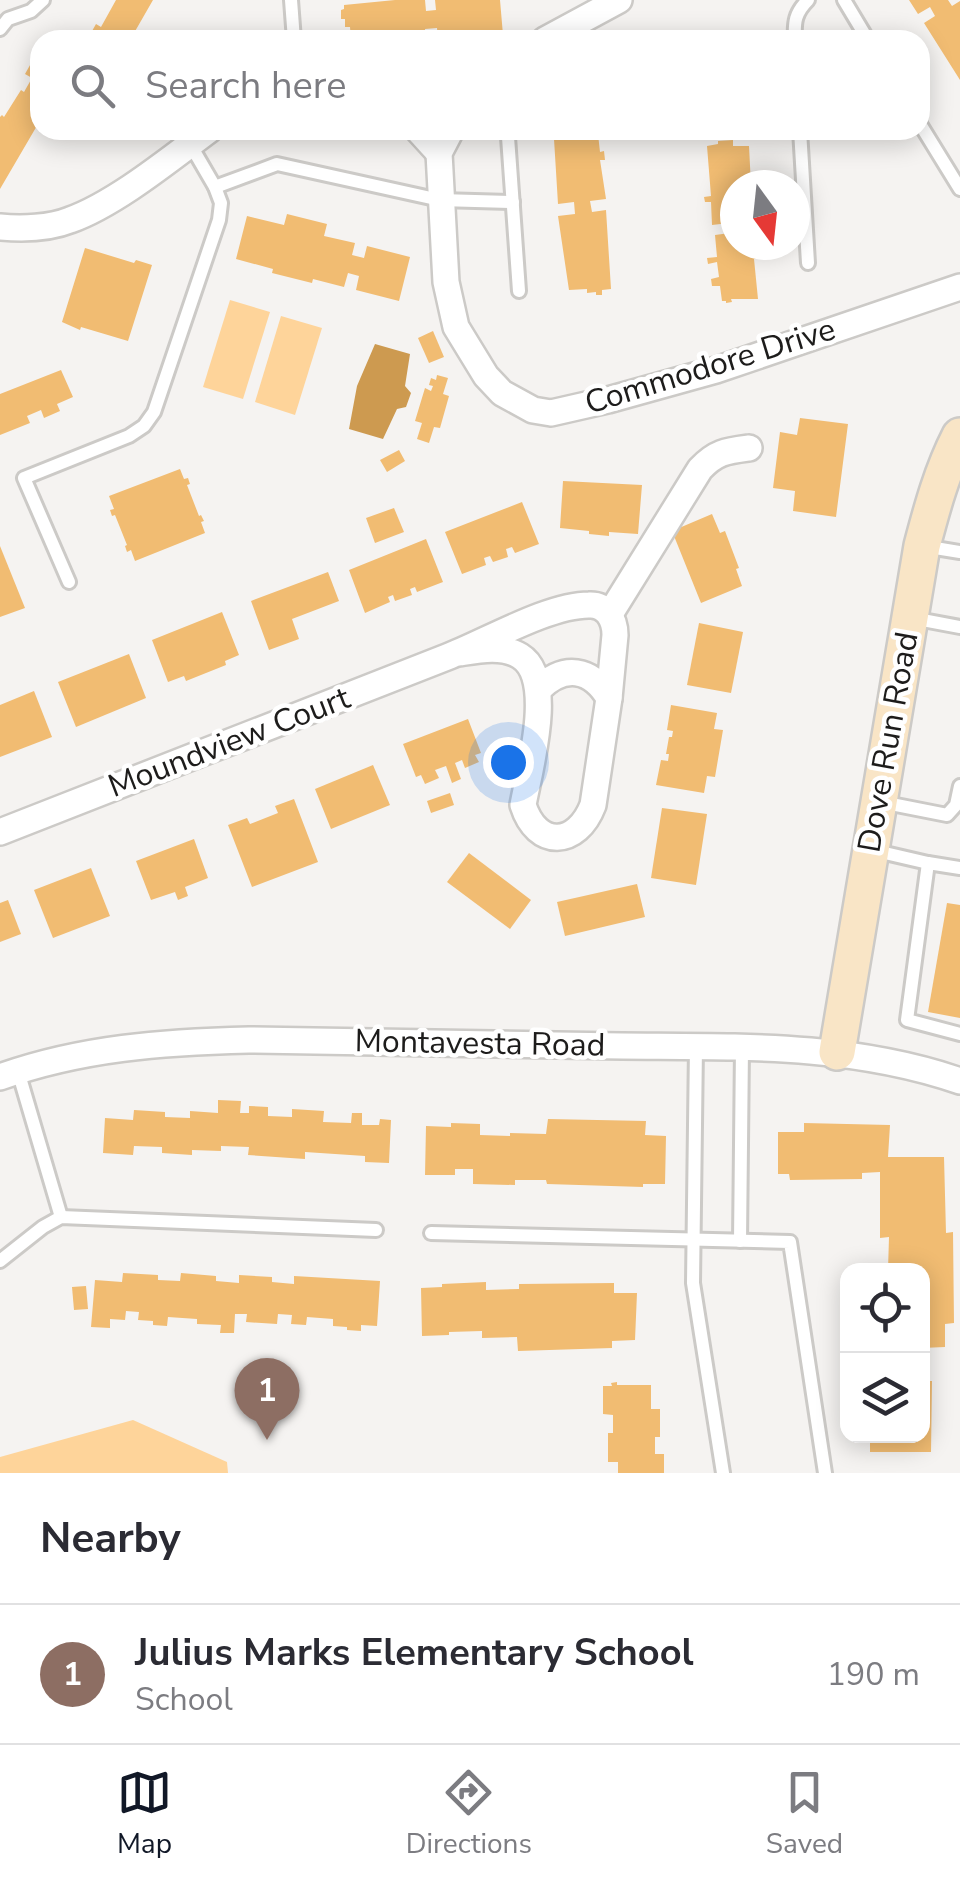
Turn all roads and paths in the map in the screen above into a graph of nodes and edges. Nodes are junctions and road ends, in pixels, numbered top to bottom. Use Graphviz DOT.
graph roads {
  1 [pos="42,0"];
  2 [pos="290,0"];
  3 [pos="808,0"];
  4 [pos="844,0"];
  5 [pos="610,2"];
  6 [pos="0,29"];
  7 [pos="293,30"];
  8 [pos="563,30"];
  9 [pos="794,30"];
  10 [pos="862,30"];
  11 [pos="196,140"];
  12 [pos="201,140"];
  13 [pos="508,140"];
  14 [pos="801,140"];
  15 [pos="930,140"];
  16 [pos="445,141"];
  17 [pos="215,187"];
  18 [pos="960,190"];
  19 [pos="440,200"];
  20 [pos="513,202"];
  21 [pos="0,227"];
  22 [pos="808,263"];
  23 [pos="960,287"];
  24 [pos="519,291"];
  25 [pos="960,436"];
  26 [pos="749,448"];
  27 [pos="922,546"];
  28 [pos="960,552"];
  29 [pos="68,582"];
  30 [pos="610,614"];
  31 [pos="909,617"];
  32 [pos="960,627"];
  33 [pos="459,652"];
  34 [pos="538,688"];
  35 [pos="609,698"];
  36 [pos="960,786"];
  37 [pos="878,801"];
  38 [pos="0,832"];
  39 [pos="870,849"];
  40 [pos="928,863"];
  41 [pos="960,868"];
  42 [pos="960,1034"];
  43 [pos="696,1046"];
  44 [pos="742,1047"];
  45 [pos="836,1052"];
  46 [pos="9,1074"];
  47 [pos="960,1081"];
  48 [pos="61,1217"];
  49 [pos="376,1230"];
  50 [pos="431,1233"];
  51 [pos="693,1240"];
  52 [pos="740,1241"];
  53 [pos="0,1260"];
  54 [pos="723,1473"];
  55 [pos="826,1473"];
  1 -- 6 [label="lane"];
  2 -- 7 [label="lane"];
  3 -- 9 [label="lane"];
  4 -- 10 [label="lane"];
  5 -- 8 [label="street"];
  11 -- 21 [label="street"];
  12 -- 17 [label="lane"];
  13 -- 20 [label="lane"];
  14 -- 22 [label="lane"];
  15 -- 18 [label="lane"];
  16 -- 19 [label="street, Commodore Drive"];
  17 -- 19 [label="lane"];
  17 -- 29 [label="lane"];
  19 -- 20 [label="lane"];
  19 -- 23 [label="street, Commodore Drive"];
  20 -- 24 [label="lane"];
  25 -- 27 [label="street, Dove Run Road"];
  26 -- 30 [label="street"];
  27 -- 28 [label="lane"];
  27 -- 31 [label="street, Dove Run Road"];
  30 -- 33 [label="street, Moundview Court"];
  30 -- 35 [label="street"];
  31 -- 32 [label="lane"];
  31 -- 37 [label="street, Dove Run Road"];
  33 -- 34 [label="street, Moundview Court"];
  33 -- 38 [label="street, Moundview Court"];
  34 -- 35 [label="street"];
  34 -- 35 [label="street"];
  36 -- 37 [label="lane"];
  37 -- 39 [label="street, Dove Run Road"];
  39 -- 40 [label="lane"];
  39 -- 45 [label="street, Dove Run Road"];
  40 -- 41 [label="lane"];
  40 -- 42 [label="lane"];
  43 -- 44 [label="street, Montavesta Road"];
  43 -- 46 [label="street, Montavesta Road"];
  43 -- 51 [label="lane"];
  44 -- 45 [label="street, Montavesta Road"];
  44 -- 52 [label="lane"];
  45 -- 47 [label="street, Montavesta Road"];
  46 -- 48 [label="lane"];
  48 -- 49 [label="lane"];
  48 -- 53 [label="lane"];
  50 -- 51 [label="lane"];
  51 -- 52 [label="lane"];
  51 -- 54 [label="lane"];
  52 -- 55 [label="lane"];
}
